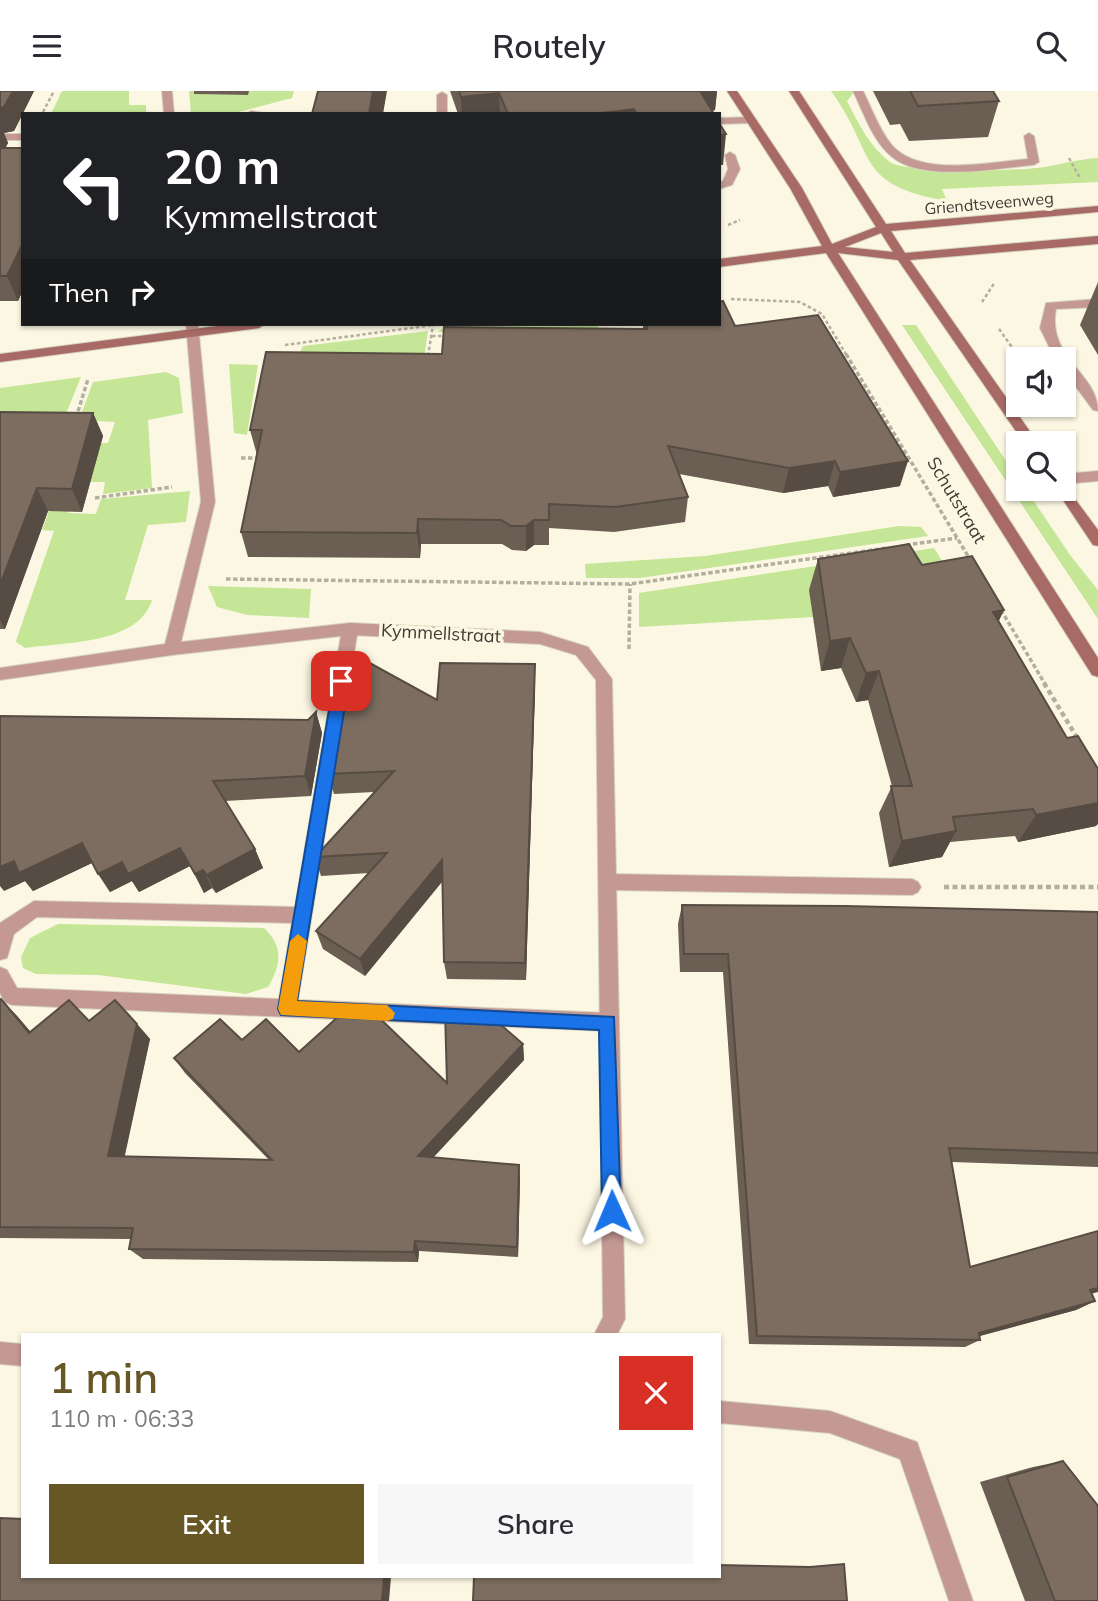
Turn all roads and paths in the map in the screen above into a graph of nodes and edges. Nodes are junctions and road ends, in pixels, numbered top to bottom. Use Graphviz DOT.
graph roads {
  1 [pos="54,91"];
  2 [pos="167,91"];
  3 [pos="732,91"];
  4 [pos="794,91"];
  5 [pos="858,91"];
  6 [pos="442,95"];
  7 [pos="44,112"];
  8 [pos="169,112"];
  9 [pos="442,112"];
  10 [pos="751,120"];
  11 [pos="721,121"];
  12 [pos="1029,136"];
  13 [pos="0,137"];
  14 [pos="21,137"];
  15 [pos="730,155"];
  16 [pos="1068,157"];
  17 [pos="1081,180"];
  18 [pos="721,185"];
  19 [pos="1098,209"];
  20 [pos="883,228"];
  21 [pos="1098,240"];
  22 [pos="829,249"];
  23 [pos="902,257"];
  24 [pos="721,263"];
  25 [pos="721,298"];
  26 [pos="982,302"];
  27 [pos="1098,303"];
  28 [pos="987,312"];
  29 [pos="993,321"];
  30 [pos="226,326"];
  31 [pos="433,326"];
  32 [pos="193,328"];
  33 [pos="432,336"];
  34 [pos="458,337"];
  35 [pos="1012,347"];
  36 [pos="1056,347"];
  37 [pos="0,358"];
  38 [pos="427,365"];
  39 [pos="90,371"];
  40 [pos="1076,377"];
  41 [pos="1098,407"];
  42 [pos="75,421"];
  43 [pos="1023,431"];
  44 [pos="270,458"];
  45 [pos="206,462"];
  46 [pos="1098,476"];
  47 [pos="1076,478"];
  48 [pos="208,482"];
  49 [pos="95,498"];
  50 [pos="1071,501"];
  51 [pos="957,538"];
  52 [pos="1098,541"];
  53 [pos="903,545"];
  54 [pos="889,547"];
  55 [pos="978,573"];
  56 [pos="190,579"];
  57 [pos="630,584"];
  58 [pos="1000,608"];
  59 [pos="350,629"];
  60 [pos="172,649"];
  61 [pos="1098,671"];
  62 [pos="0,674"];
  63 [pos="604,679"];
  64 [pos="1084,748"];
  65 [pos="608,882"];
  66 [pos="912,887"];
  67 [pos="1098,887"];
  68 [pos="303,915"];
  69 [pos="0,951"];
  70 [pos="0,976"];
  71 [pos="287,1009"];
  72 [pos="608,1022"];
  73 [pos="606,1333"];
  74 [pos="0,1353"];
  75 [pos="21,1355"];
  76 [pos="721,1412"];
  77 [pos="961,1601"];
  1 -- 7 [label="path"];
  2 -- 8 [label="street"];
  3 -- 10 [label="main road"];
  4 -- 20 [label="main road"];
  5 -- 12 [label="street"];
  6 -- 9 [label="street"];
  10 -- 11 [label="street"];
  10 -- 22 [label="main road, Schutstraat"];
  13 -- 14 [label="street"];
  15 -- 18 [label="street"];
  16 -- 17 [label="path"];
  19 -- 20 [label="main road, Griendtsveenweg"];
  20 -- 22 [label="main road, Griendtsveenweg"];
  20 -- 23 [label="main road"];
  21 -- 23 [label="main road"];
  22 -- 23 [label="main road"];
  22 -- 24 [label="main road"];
  22 -- 61 [label="main road, Schutstraat"];
  23 -- 43 [label="main road"];
  25 -- 51 [label="path, Schutstraat"];
  26 -- 28 [label="path"];
  27 -- 36 [label="street"];
  29 -- 35 [label="path"];
  30 -- 32 [label="main road"];
  31 -- 33 [label="path"];
  32 -- 37 [label="main road"];
  32 -- 45 [label="street"];
  33 -- 34 [label="path"];
  33 -- 38 [label="path"];
  39 -- 42 [label="path"];
  40 -- 41 [label="street"];
  44 -- 45 [label="path"];
  45 -- 48 [label="street"];
  46 -- 47 [label="street"];
  48 -- 49 [label="path"];
  48 -- 56 [label="street"];
  50 -- 52 [label="main road"];
  51 -- 53 [label="path"];
  51 -- 55 [label="path, Schutstraat"];
  54 -- 57 [label="path"];
  56 -- 57 [label="path"];
  56 -- 60 [label="street"];
  57 -- 63 [label="path"];
  58 -- 64 [label="path"];
  59 -- 60 [label="street, Kymmellstraat"];
  59 -- 63 [label="street, Kymmellstraat"];
  59 -- 68 [label="street"];
  60 -- 62 [label="street, Kymmellstraat"];
  63 -- 65 [label="street"];
  65 -- 66 [label="street"];
  65 -- 72 [label="street"];
  66 -- 67 [label="path"];
  68 -- 69 [label="street"];
  68 -- 71 [label="street"];
  70 -- 71 [label="street"];
  71 -- 72 [label="street"];
  72 -- 73 [label="street"];
  74 -- 75 [label="street"];
  76 -- 77 [label="street"];
}
